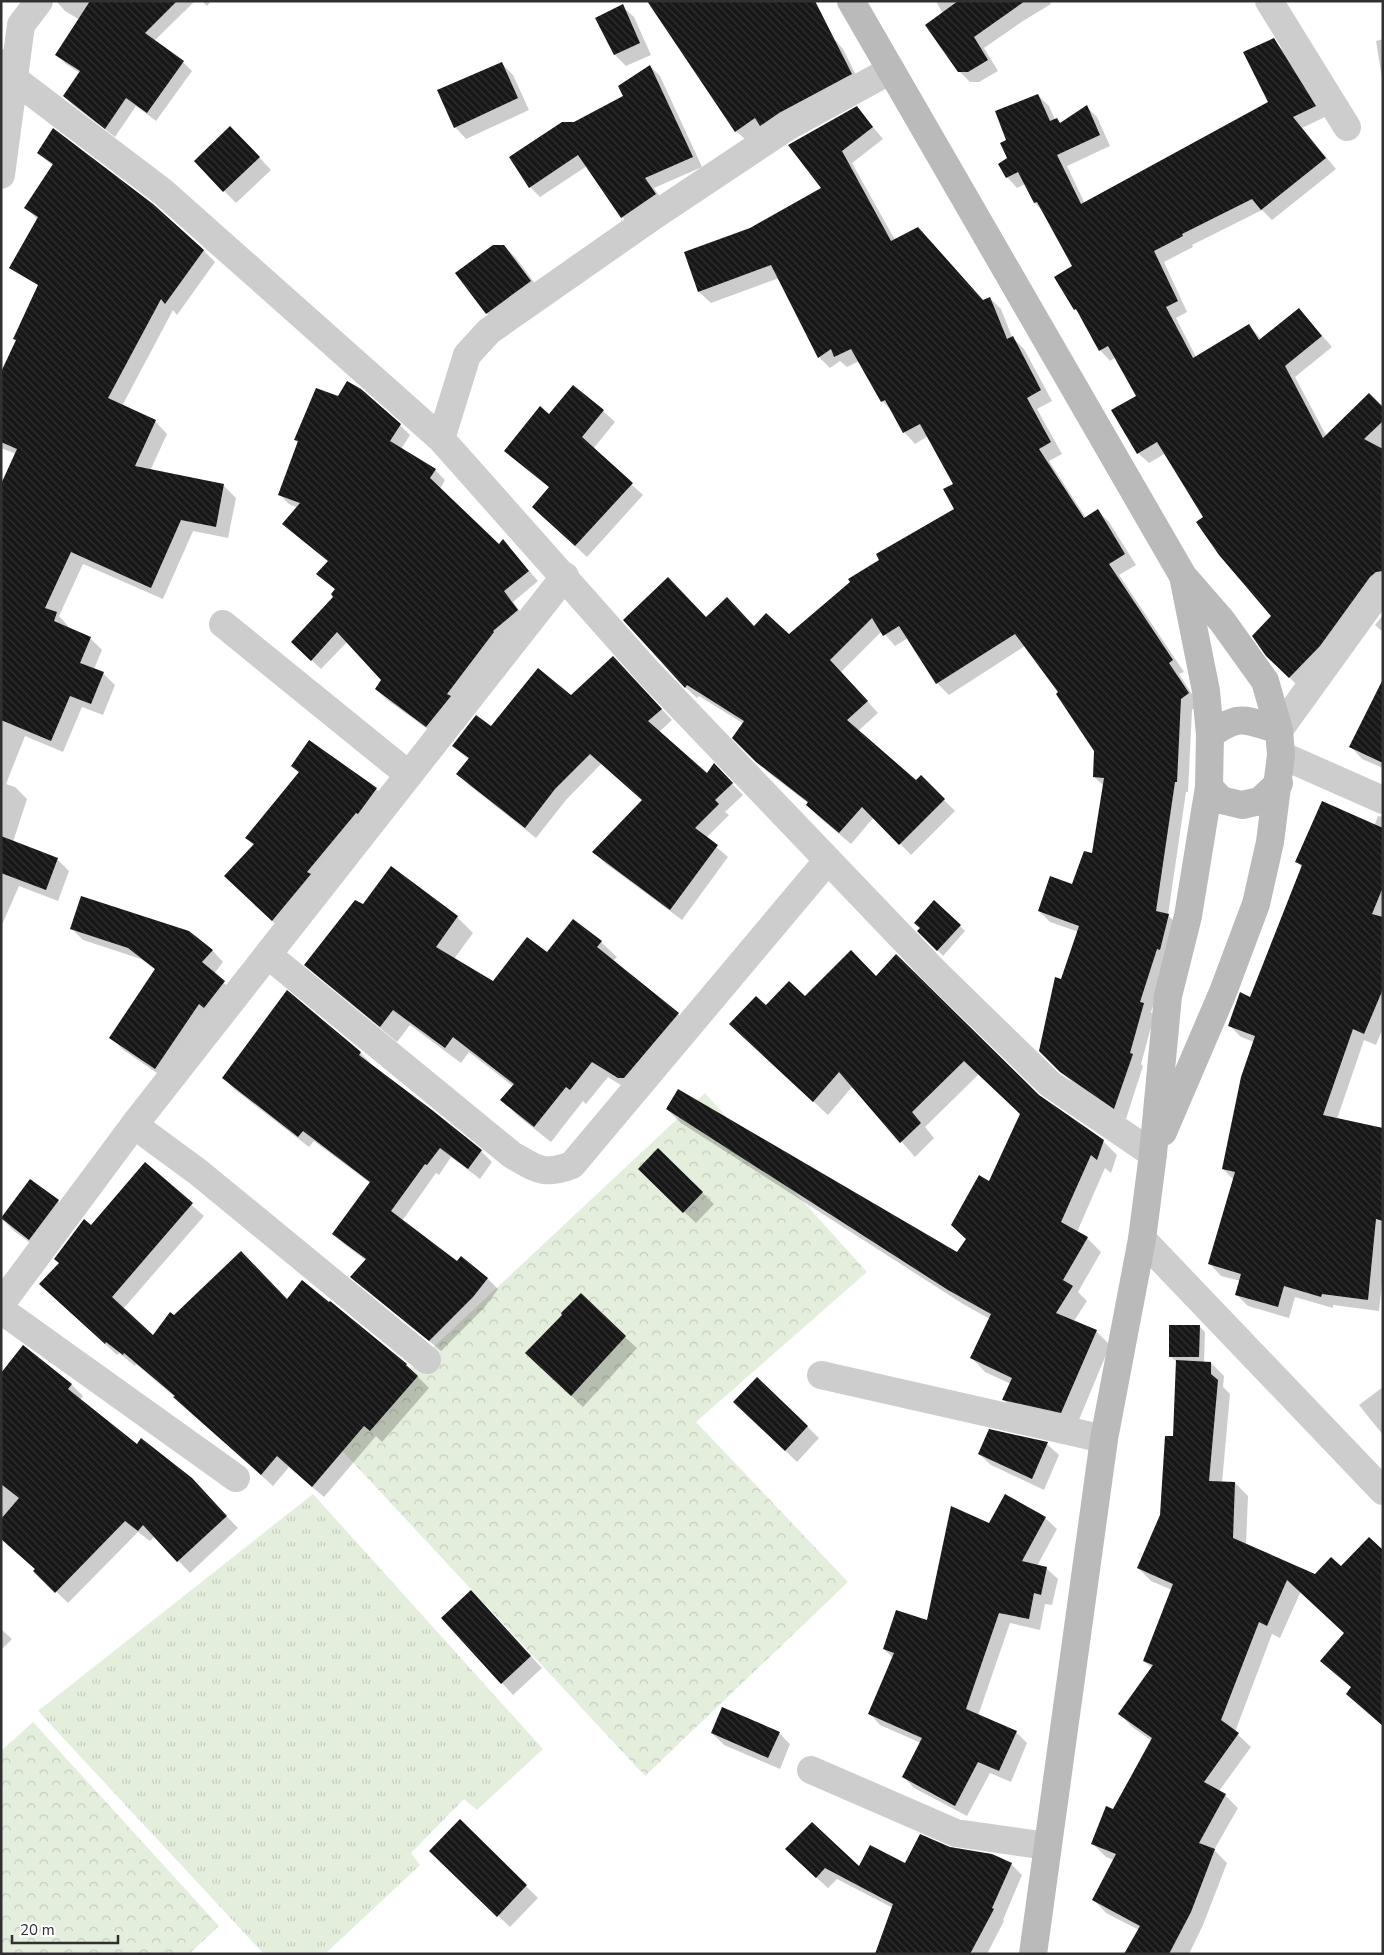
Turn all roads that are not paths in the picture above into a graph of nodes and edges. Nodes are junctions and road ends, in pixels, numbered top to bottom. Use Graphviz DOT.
graph roads {
  1 [pos="38,1"];
  2 [pos="851,1"];
  3 [pos="1269,1"];
  4 [pos="891,70"];
  5 [pos="7,71"];
  6 [pos="1347,127"];
  7 [pos="1,175"];
  8 [pos="441,439"];
  9 [pos="565,576"];
  10 [pos="1183,576"];
  11 [pos="1383,586"];
  12 [pos="223,624"];
  13 [pos="1210,736"];
  14 [pos="1280,742"];
  15 [pos="409,775"];
  16 [pos="1279,783"];
  17 [pos="1209,787"];
  18 [pos="1383,800"];
  19 [pos="828,860"];
  20 [pos="268,955"];
  21 [pos="134,1125"];
  22 [pos="1153,1154"];
  23 [pos="1142,1239"];
  24 [pos="1,1304"];
  25 [pos="1,1310"];
  26 [pos="428,1360"];
  27 [pos="821,1375"];
  28 [pos="1104,1440"];
  29 [pos="236,1478"];
  30 [pos="1383,1491"];
  31 [pos="810,1770"];
  32 [pos="1047,1846"];
  33 [pos="1033,1954"];
  1 -- 5 [label="street"];
  2 -- 4 [label="main road"];
  3 -- 6 [label="street"];
  4 -- 8 [label="street"];
  4 -- 10 [label="main road"];
  5 -- 7 [label="street"];
  5 -- 8 [label="street"];
  8 -- 9 [label="street"];
  9 -- 15 [label="street"];
  9 -- 19 [label="street"];
  10 -- 13 [label="main road"];
  10 -- 14 [label="main road"];
  11 -- 14 [label="street"];
  12 -- 15 [label="street"];
  13 -- 14 [label="main road"];
  13 -- 17 [label="main road"];
  14 -- 16 [label="main road"];
  14 -- 18 [label="street"];
  15 -- 20 [label="street"];
  16 -- 17 [label="main road"];
  16 -- 22 [label="main road"];
  17 -- 22 [label="main road"];
  19 -- 20 [label="street"];
  19 -- 22 [label="street"];
  20 -- 21 [label="street"];
  21 -- 24 [label="street"];
  21 -- 26 [label="street"];
  22 -- 23 [label="main road"];
  23 -- 28 [label="main road"];
  23 -- 30 [label="street"];
  25 -- 29 [label="street"];
  27 -- 28 [label="street"];
  28 -- 32 [label="main road"];
  31 -- 32 [label="street"];
  32 -- 33 [label="main road"];
}
